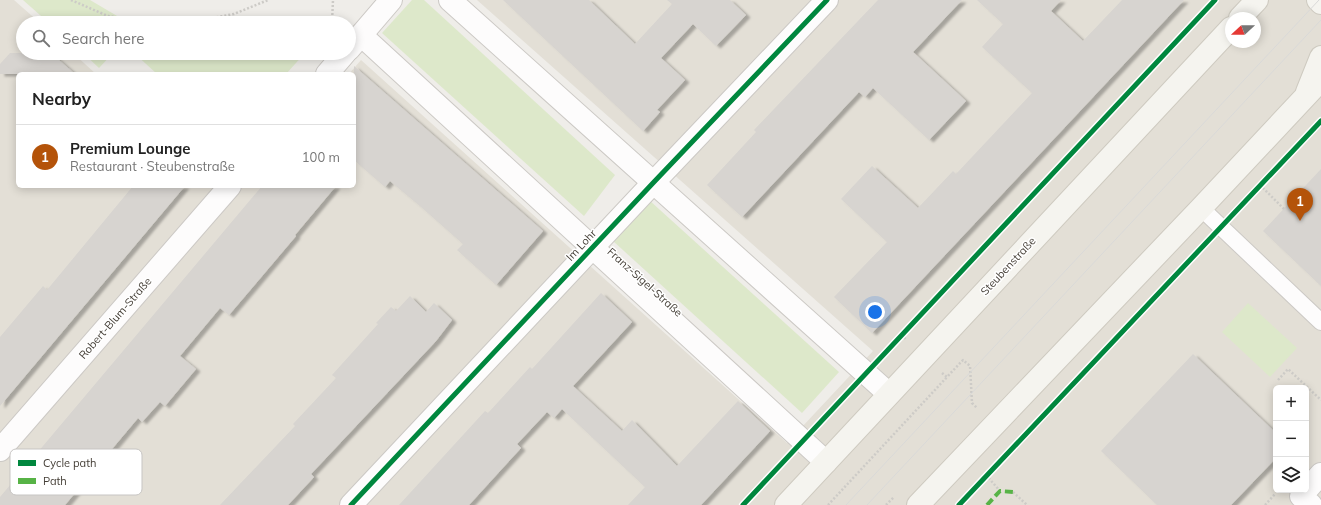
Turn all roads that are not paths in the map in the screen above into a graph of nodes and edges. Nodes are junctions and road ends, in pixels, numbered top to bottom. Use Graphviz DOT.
graph roads {
  1 [pos="391,0"];
  2 [pos="450,0"];
  3 [pos="827,0"];
  4 [pos="1257,0"];
  5 [pos="1318,0"];
  6 [pos="1321,3"];
  7 [pos="1246,12"];
  8 [pos="1225,34"];
  9 [pos="356,41"];
  10 [pos="356,43"];
  11 [pos="1321,57"];
  12 [pos="340,60"];
  13 [pos="329,72"];
  14 [pos="1321,80"];
  15 [pos="1305,97"];
  16 [pos="653,183"];
  17 [pos="228,188"];
  18 [pos="1201,208"];
  19 [pos="593,248"];
  20 [pos="1321,322"];
  21 [pos="889,394"];
  22 [pos="0,450"];
  23 [pos="826,462"];
  24 [pos="1321,474"];
  25 [pos="351,505"];
  26 [pos="786,505"];
  27 [pos="918,505"];
  28 [pos="1311,505"];
  1 -- 9 [label="street"];
  2 -- 16 [label="street"];
  3 -- 16 [label="street, Im Lohr"];
  4 -- 7 [label="street"];
  5 -- 6 [label="street"];
  8 -- 21 [label="street, Steubenstraße"];
  10 -- 19 [label="street, Franz-Sigel-Straße"];
  11 -- 15 [label="street"];
  12 -- 13 [label="street"];
  14 -- 15 [label="street"];
  15 -- 18 [label="street"];
  16 -- 19 [label="street, Im Lohr"];
  16 -- 21 [label="street"];
  17 -- 22 [label="street, Robert-Blum-Straße"];
  18 -- 20 [label="lane"];
  18 -- 27 [label="street"];
  19 -- 23 [label="street, Franz-Sigel-Straße"];
  19 -- 25 [label="street, Im Lohr"];
  21 -- 23 [label="street, Steubenstraße"];
  23 -- 26 [label="street, Steubenstraße"];
  24 -- 28 [label="street"];
}
